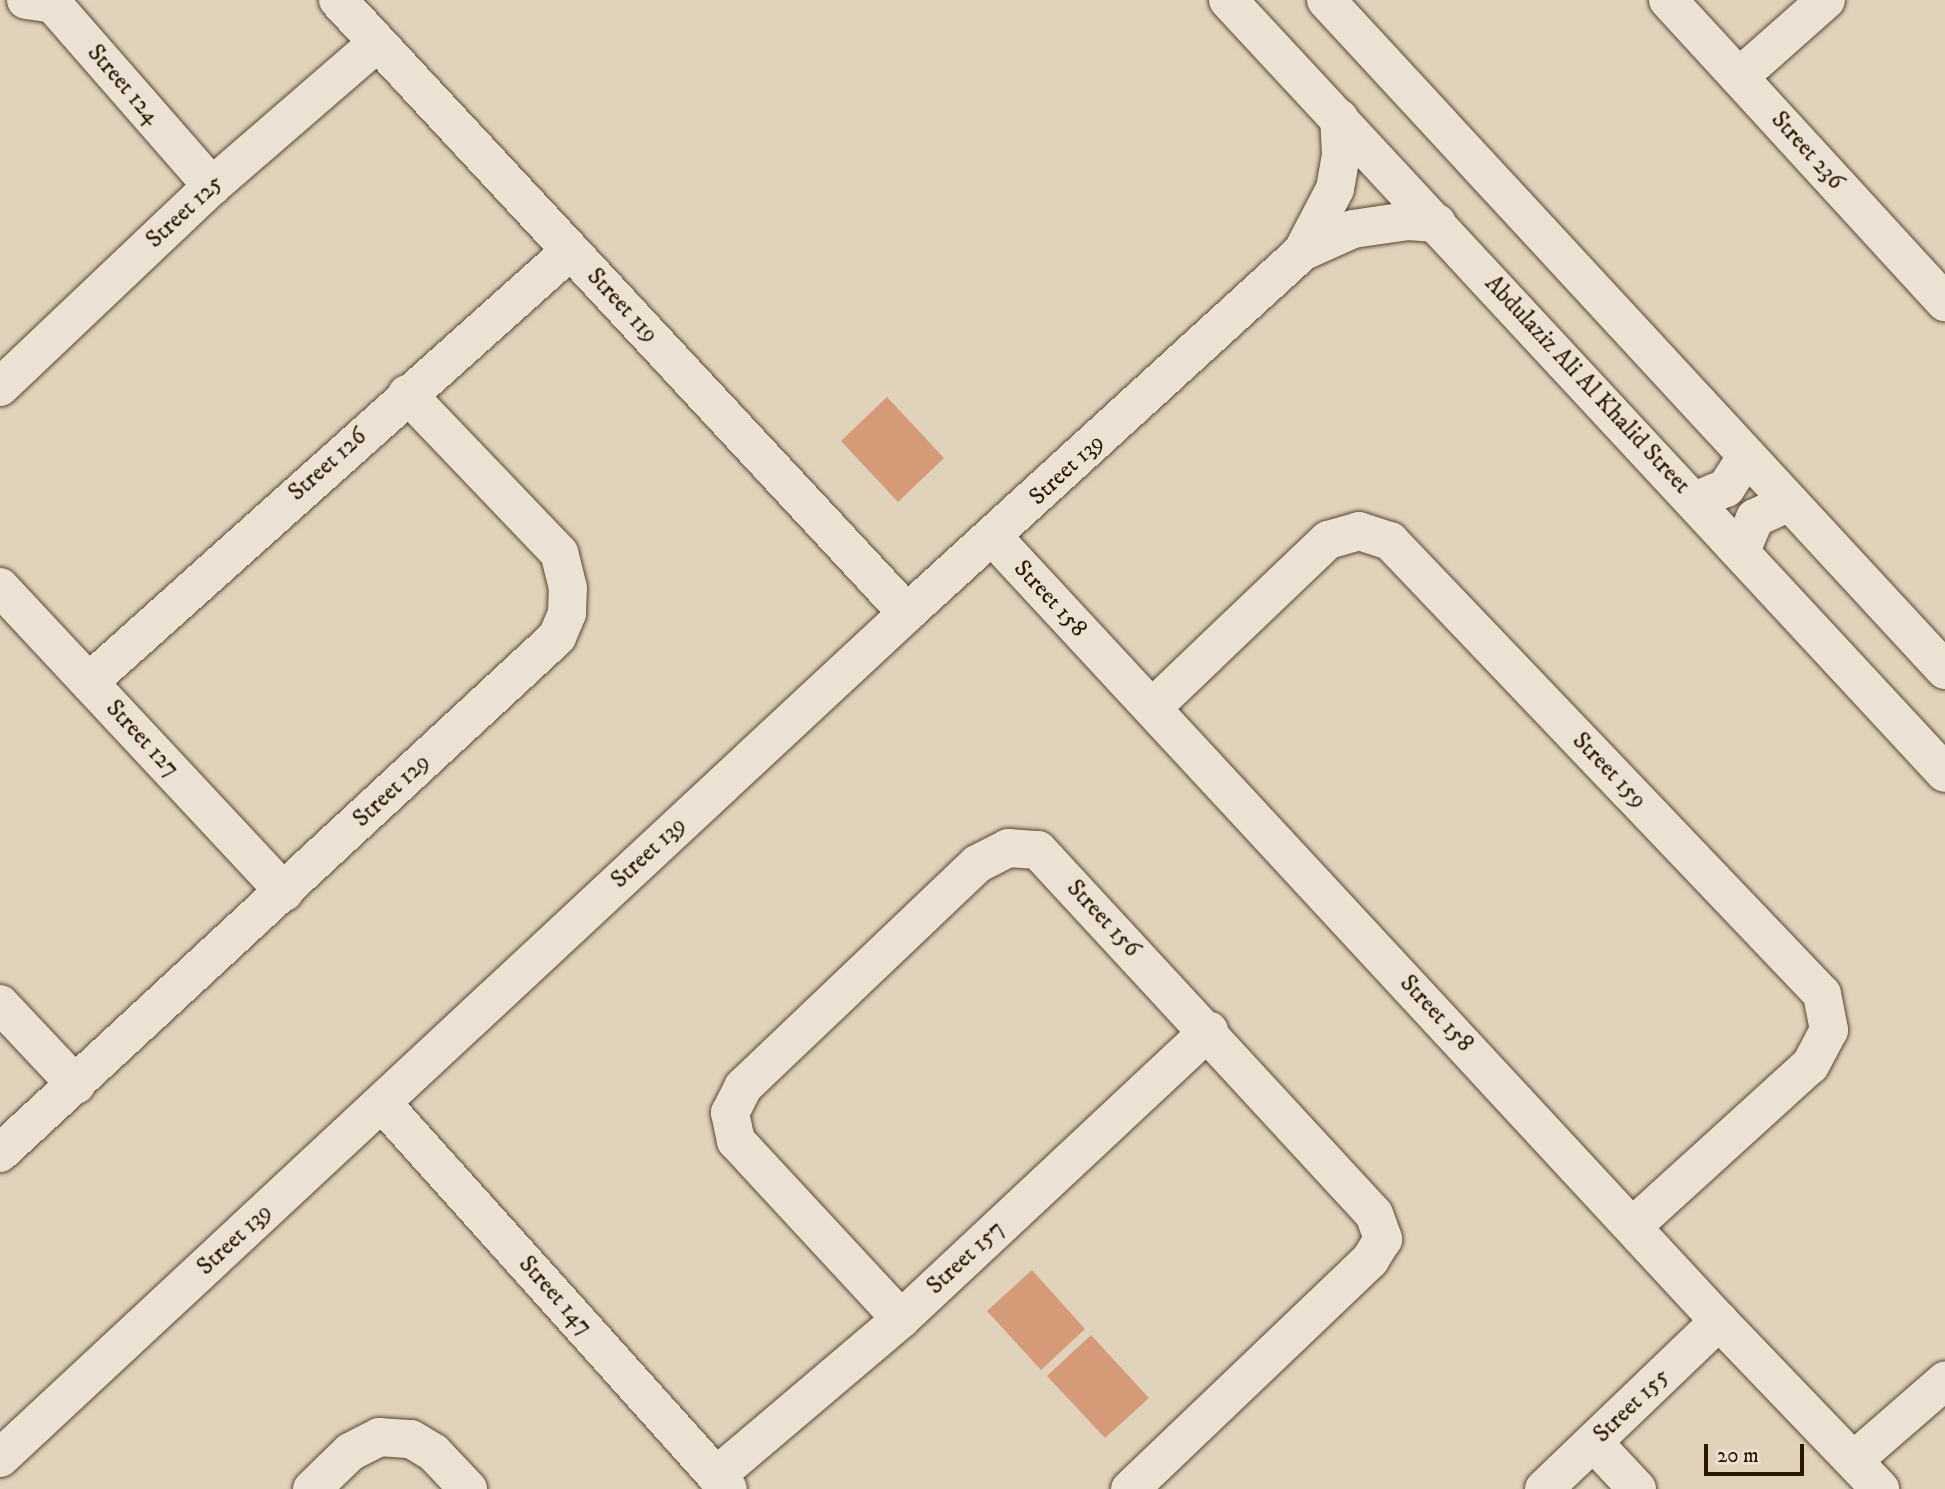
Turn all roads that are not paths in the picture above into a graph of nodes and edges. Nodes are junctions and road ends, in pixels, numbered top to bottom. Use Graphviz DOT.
graph roads {
  1 [pos="12,0"];
  2 [pos="26,0"];
  3 [pos="338,0"];
  4 [pos="1228,0"];
  5 [pos="1326,0"];
  6 [pos="1668,0"];
  7 [pos="1826,0"];
  8 [pos="0,5"];
  9 [pos="377,43"];
  10 [pos="1739,77"];
  11 [pos="1339,118"];
  12 [pos="212,186"];
  13 [pos="1437,223"];
  14 [pos="570,251"];
  15 [pos="1302,252"];
  16 [pos="1945,302"];
  17 [pos="0,387"];
  18 [pos="407,394"];
  19 [pos="1747,456"];
  20 [pos="1695,501"];
  21 [pos="1790,502"];
  22 [pos="994,538"];
  23 [pos="1741,551"];
  24 [pos="0,587"];
  25 [pos="907,612"];
  26 [pos="1945,670"];
  27 [pos="89,682"];
  28 [pos="1152,708"];
  29 [pos="1945,773"];
  30 [pos="284,892"];
  31 [pos="0,1004"];
  32 [pos="1209,1031"];
  33 [pos="76,1085"];
  34 [pos="382,1103"];
  35 [pos="0,1153"];
  36 [pos="1633,1226"];
  37 [pos="901,1319"];
  38 [pos="1719,1321"];
  39 [pos="1945,1381"];
  40 [pos="1594,1443"];
  41 [pos="0,1458"];
  42 [pos="1854,1460"];
  43 [pos="722,1482"];
  44 [pos="312,1489"];
  45 [pos="468,1489"];
  46 [pos="1130,1489"];
  47 [pos="1544,1489"];
  48 [pos="1637,1489"];
  49 [pos="1880,1489"];
  1 -- 8 [label="street"];
  2 -- 12 [label="street, Street 124"];
  3 -- 9 [label="street, Street 119"];
  4 -- 11 [label="street, Abdulaziz Ali Al Khalid Street"];
  5 -- 19 [label="street"];
  6 -- 10 [label="street, Street 236"];
  7 -- 10 [label="street"];
  9 -- 12 [label="street, Street 125"];
  9 -- 14 [label="street, Street 119"];
  10 -- 16 [label="street, Street 236"];
  11 -- 13 [label="street, Abdulaziz Ali Al Khalid Street"];
  11 -- 15 [label="street, Street 139"];
  12 -- 17 [label="street, Street 125"];
  13 -- 15 [label="street, Street 139"];
  13 -- 20 [label="street, Abdulaziz Ali Al Khalid Street"];
  14 -- 18 [label="street, Street 126"];
  14 -- 25 [label="street, Street 119"];
  15 -- 22 [label="street, Street 139"];
  18 -- 27 [label="street, Street 126"];
  18 -- 30 [label="street, Street 129"];
  19 -- 20 [label="street"];
  19 -- 21 [label="street"];
  20 -- 23 [label="street, Abdulaziz Ali Al Khalid Street"];
  21 -- 23 [label="street"];
  21 -- 26 [label="street"];
  22 -- 25 [label="street, Street 139"];
  22 -- 28 [label="street, Street 158"];
  23 -- 29 [label="street, Abdulaziz Ali Al Khalid Street"];
  24 -- 27 [label="street, Street 127"];
  25 -- 34 [label="street, Street 139"];
  27 -- 30 [label="street, Street 127"];
  28 -- 36 [label="street, Street 158"];
  28 -- 36 [label="street, Street 159"];
  30 -- 33 [label="street, Street 129"];
  31 -- 33 [label="street"];
  32 -- 37 [label="street, Street 157"];
  32 -- 37 [label="street, Street 156"];
  32 -- 46 [label="street, Street 156"];
  33 -- 35 [label="street, Street 129"];
  34 -- 41 [label="street, Street 139"];
  34 -- 43 [label="street, Street 147"];
  36 -- 38 [label="street, Street 158"];
  37 -- 43 [label="street, Street 157"];
  38 -- 40 [label="street, Street 155"];
  38 -- 42 [label="street, Street 158"];
  39 -- 42 [label="street"];
  40 -- 47 [label="street, Street 155"];
  40 -- 48 [label="street"];
  42 -- 49 [label="street, Street 158"];
  44 -- 45 [label="street"];
}
